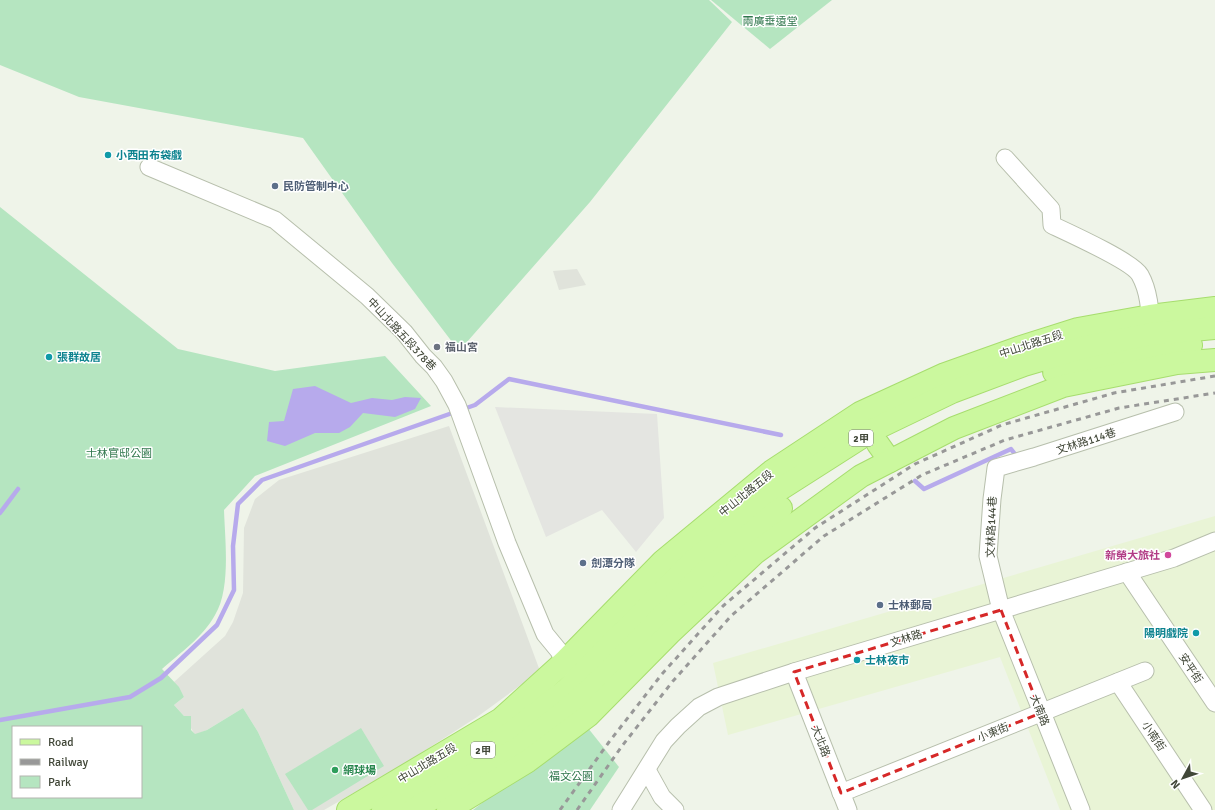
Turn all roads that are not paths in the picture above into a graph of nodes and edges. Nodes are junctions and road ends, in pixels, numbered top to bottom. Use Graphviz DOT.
graph roads {
  1 [pos="1005,158"];
  2 [pos="149,167"];
  3 [pos="1215,308"];
  4 [pos="1151,325"];
  5 [pos="1215,328"];
  6 [pos="1215,342"];
  7 [pos="1215,360"];
  8 [pos="1175,412"];
  9 [pos="884,453"];
  10 [pos="996,468"];
  11 [pos="1215,542"];
  12 [pos="1127,572"];
  13 [pos="625,588"];
  14 [pos="646,610"];
  15 [pos="1001,610"];
  16 [pos="564,662"];
  17 [pos="1145,671"];
  18 [pos="794,672"];
  19 [pos="1118,682"];
  20 [pos="587,694"];
  21 [pos="1215,703"];
  22 [pos="1041,713"];
  23 [pos="647,770"];
  24 [pos="841,793"];
  25 [pos="348,810"];
  26 [pos="383,810"];
  27 [pos="413,810"];
  28 [pos="448,810"];
  29 [pos="621,810"];
  30 [pos="674,810"];
  31 [pos="848,810"];
  32 [pos="1081,810"];
  33 [pos="1203,810"];
  1 -- 4 [label="street"];
  2 -- 16 [label="street, 中山北路五段378巷"];
  3 -- 4 [label="main road, 中山北路五段"];
  4 -- 5 [label="main road, 中山北路五段 / 2甲"];
  4 -- 13 [label="main road, 中山北路五段"];
  4 -- 14 [label="main road, 中山北路五段 / 2甲"];
  6 -- 9 [label="main road, 中山北路五段 / 2甲"];
  7 -- 9 [label="main road, 中山北路五段"];
  8 -- 10 [label="street, 文林路114巷"];
  9 -- 20 [label="main road, 中山北路五段 / 2甲"];
  10 -- 15 [label="street, 文林路144巷"];
  11 -- 12 [label="street, 文林路"];
  12 -- 15 [label="street, 文林路"];
  12 -- 21 [label="street, 安平街"];
  13 -- 14 [label="main road"];
  13 -- 16 [label="main road, 中山北路五段"];
  14 -- 20 [label="main road, 中山北路五段 / 2甲"];
  15 -- 18 [label="street, 文林路"];
  15 -- 22 [label="street, 大南路"];
  16 -- 20 [label="street, 中山北路五段378巷"];
  16 -- 25 [label="main road, 中山北路五段"];
  17 -- 19 [label="street, 小東街"];
  18 -- 23 [label="street, 文林路"];
  18 -- 24 [label="street, 大北路"];
  19 -- 22 [label="street, 小東街"];
  19 -- 33 [label="street, 小南街"];
  20 -- 26 [label="main road, 中山北路五段 / 2甲"];
  20 -- 27 [label="main road, 中山北路五段 / 2甲"];
  20 -- 28 [label="main road, 中山北路五段"];
  22 -- 24 [label="street, 小東街"];
  22 -- 32 [label="street, 大南路"];
  23 -- 29 [label="street, 文林路"];
  23 -- 30 [label="street"];
  24 -- 31 [label="street, 大北路"];
}
